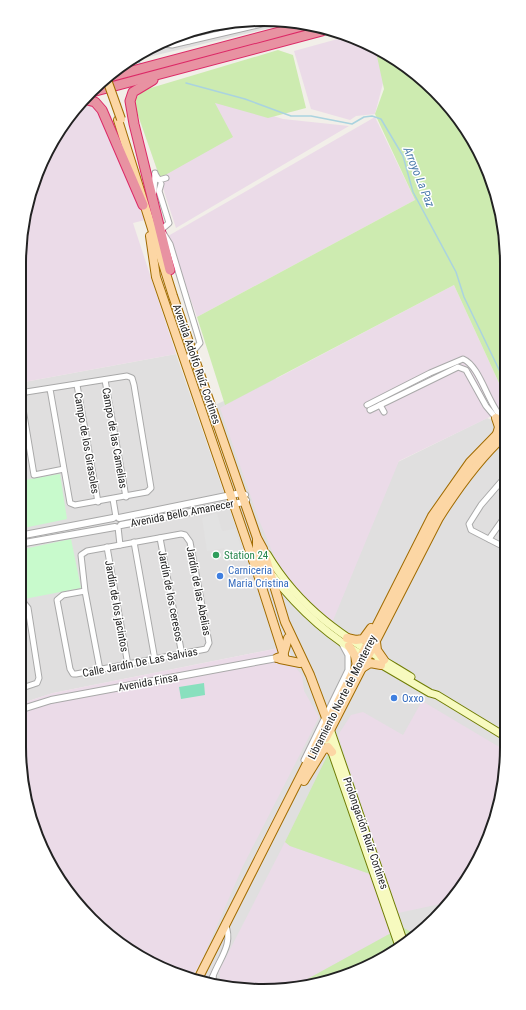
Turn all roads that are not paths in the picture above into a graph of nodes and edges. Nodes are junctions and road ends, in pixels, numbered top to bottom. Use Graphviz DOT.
graph roads {
  1 [pos="236,28"];
  2 [pos="294,28"];
  3 [pos="317,33"];
  4 [pos="189,41"];
  5 [pos="168,46"];
  6 [pos="168,62"];
  7 [pos="132,65"];
  8 [pos="173,72"];
  9 [pos="119,75"];
  10 [pos="108,84"];
  11 [pos="106,86"];
  12 [pos="101,90"];
  13 [pos="90,101"];
  14 [pos="119,120"];
  15 [pos="166,178"];
  16 [pos="161,184"];
  17 [pos="153,197"];
  18 [pos="143,205"];
  19 [pos="170,270"];
  20 [pos="171,322"];
  21 [pos="194,350"];
  22 [pos="185,361"];
  23 [pos="105,380"];
  24 [pos="77,385"];
  25 [pos="50,390"];
  26 [pos="26,392"];
  27 [pos="380,405"];
  28 [pos="384,412"];
  29 [pos="204,416"];
  30 [pos="500,417"];
  31 [pos="500,418"];
  32 [pos="218,423"];
  33 [pos="500,426"];
  34 [pos="26,427"];
  35 [pos="500,428"];
  36 [pos="496,434"];
  37 [pos="500,436"];
  38 [pos="500,441"];
  39 [pos="492,448"];
  40 [pos="64,469"];
  41 [pos="500,483"];
  42 [pos="126,497"];
  43 [pos="246,498"];
  44 [pos="113,499"];
  45 [pos="232,500"];
  46 [pos="98,502"];
  47 [pos="188,504"];
  48 [pos="176,506"];
  49 [pos="190,511"];
  50 [pos="178,514"];
  51 [pos="116,517"];
  52 [pos="500,523"];
  53 [pos="118,526"];
  54 [pos="33,533"];
  55 [pos="26,534"];
  56 [pos="160,538"];
  57 [pos="257,538"];
  58 [pos="489,539"];
  59 [pos="35,541"];
  60 [pos="26,542"];
  61 [pos="134,542"];
  62 [pos="120,545"];
  63 [pos="500,545"];
  64 [pos="107,547"];
  65 [pos="263,549"];
  66 [pos="260,561"];
  67 [pos="405,571"];
  68 [pos="270,574"];
  69 [pos="260,578"];
  70 [pos="270,589"];
  71 [pos="85,591"];
  72 [pos="26,606"];
  73 [pos="288,638"];
  74 [pos="374,639"];
  75 [pos="339,640"];
  76 [pos="350,642"];
  77 [pos="206,649"];
  78 [pos="367,654"];
  79 [pos="182,655"];
  80 [pos="282,658"];
  81 [pos="155,660"];
  82 [pos="300,663"];
  83 [pos="382,663"];
  84 [pos="128,665"];
  85 [pos="359,667"];
  86 [pos="100,670"];
  87 [pos="26,687"];
  88 [pos="26,708"];
  89 [pos="326,726"];
  90 [pos="500,733"];
  91 [pos="332,752"];
  92 [pos="302,785"];
  93 [pos="226,927"];
  94 [pos="400,939"];
  95 [pos="200,975"];
  96 [pos="204,976"];
  97 [pos="213,976"];
  1 -- 4 [label="street"];
  2 -- 6 [label="highway"];
  3 -- 8 [label="highway"];
  4 -- 5 [label="street"];
  6 -- 7 [label="highway"];
  6 -- 9 [label="highway"];
  8 -- 12 [label="highway"];
  8 -- 17 [label="highway"];
  10 -- 14 [label="main road, Avenida Adolfo Ruíz Cortines, bridge"];
  11 -- 14 [label="main road"];
  13 -- 18 [label="highway"];
  14 -- 19 [label="main road, Avenida Adolfo Ruíz Cortines"];
  14 -- 21 [label="main road, Avenida Adolfo Ruíz Cortines"];
  15 -- 17 [label="street"];
  16 -- 21 [label="street"];
  17 -- 19 [label="highway"];
  18 -- 20 [label="main road"];
  19 -- 21 [label="main road, Avenida Adolfo Ruíz Cortines"];
  20 -- 21 [label="main road"];
  20 -- 22 [label="main road"];
  21 -- 22 [label="street"];
  21 -- 32 [label="main road, Avenida Adolfo Ruíz Cortines"];
  21 -- 43 [label="main road"];
  22 -- 29 [label="main road"];
  23 -- 24 [label="street"];
  23 -- 42 [label="street, Campo de las Camelias"];
  23 -- 42 [label="street"];
  24 -- 25 [label="street"];
  24 -- 46 [label="street, Campo de los Girasoles"];
  25 -- 26 [label="street"];
  25 -- 40 [label="street"];
  27 -- 28 [label="street"];
  27 -- 30 [label="street"];
  27 -- 31 [label="street"];
  29 -- 32 [label="main road"];
  29 -- 45 [label="main road"];
  32 -- 43 [label="main road, Avenida Adolfo Ruíz Cortines"];
  33 -- 36 [label="main road"];
  34 -- 40 [label="street"];
  35 -- 36 [label="main road, Libramiento Norte de Monterrey"];
  36 -- 67 [label="main road, Libramiento Norte de Monterrey"];
  37 -- 39 [label="main road"];
  38 -- 39 [label="main road"];
  39 -- 74 [label="main road"];
  40 -- 46 [label="street"];
  41 -- 58 [label="street"];
  42 -- 44 [label="street"];
  43 -- 45 [label="street, Avenida Bello Amanecer"];
  43 -- 57 [label="main road, Avenida Adolfo Ruíz Cortines"];
  43 -- 65 [label="main road"];
  44 -- 46 [label="street"];
  44 -- 51 [label="street"];
  45 -- 47 [label="street, Avenida Bello Amanecer"];
  45 -- 49 [label="street, Avenida Bello Amanecer"];
  45 -- 69 [label="main road"];
  47 -- 48 [label="street, Avenida Bello Amanecer"];
  47 -- 49 [label="street"];
  48 -- 50 [label="street"];
  48 -- 51 [label="street, Avenida Bello Amanecer"];
  49 -- 50 [label="street, Avenida Bello Amanecer"];
  50 -- 53 [label="street, Avenida Bello Amanecer"];
  51 -- 53 [label="street"];
  51 -- 53 [label="street"];
  51 -- 54 [label="street, Avenida Bello Amanecer"];
  52 -- 58 [label="street"];
  53 -- 59 [label="street, Avenida Bello Amanecer"];
  53 -- 62 [label="street"];
  54 -- 55 [label="street, Avenida Bello Amanecer"];
  54 -- 59 [label="street"];
  56 -- 61 [label="street"];
  56 -- 77 [label="street, Jardín de las Abelias"];
  56 -- 79 [label="street, Jardín de los ceresos"];
  57 -- 65 [label="main road, Avenida Adolfo Ruíz Cortines"];
  57 -- 66 [label="main road, Avenida Adolfo Ruíz Cortines"];
  58 -- 63 [label="street"];
  59 -- 60 [label="street, Avenida Bello Amanecer"];
  61 -- 62 [label="street"];
  61 -- 81 [label="street"];
  62 -- 64 [label="street"];
  64 -- 71 [label="street"];
  64 -- 84 [label="street, Jardín de los jacintos"];
  65 -- 68 [label="main road, Avenida Adolfo Ruíz Cortines"];
  65 -- 76 [label="main road"];
  66 -- 68 [label="main road"];
  66 -- 70 [label="main road, Avenida Adolfo Ruíz Cortines"];
  67 -- 74 [label="main road, Libramiento Norte de Monterrey"];
  67 -- 76 [label="main road"];
  68 -- 75 [label="main road"];
  68 -- 89 [label="main road, Avenida Adolfo Ruíz Cortines"];
  69 -- 70 [label="main road"];
  69 -- 80 [label="main road"];
  70 -- 73 [label="main road, Avenida Adolfo Ruíz Cortines"];
  71 -- 86 [label="street"];
  71 -- 86 [label="street, Calle Jardín De Las Salvias"];
  72 -- 87 [label="street"];
  73 -- 80 [label="main road"];
  73 -- 82 [label="main road, Avenida Adolfo Ruíz Cortines"];
  74 -- 76 [label="main road"];
  74 -- 78 [label="main road, Libramiento Norte de Monterrey"];
  74 -- 83 [label="main road"];
  75 -- 76 [label="main road"];
  75 -- 89 [label="street"];
  76 -- 78 [label="main road"];
  76 -- 85 [label="main road"];
  77 -- 79 [label="street, Calle Jardín De Las Salvias"];
  78 -- 83 [label="main road"];
  78 -- 85 [label="main road, Libramiento Norte de Monterrey"];
  79 -- 81 [label="street, Calle Jardín De Las Salvias"];
  80 -- 82 [label="main road"];
  80 -- 88 [label="street, Avenida Finsa"];
  81 -- 84 [label="street, Calle Jardín De Las Salvias"];
  82 -- 89 [label="main road, Avenida Adolfo Ruíz Cortines"];
  83 -- 85 [label="main road"];
  83 -- 90 [label="main road"];
  84 -- 86 [label="street, Calle Jardín De Las Salvias"];
  85 -- 89 [label="main road, Libramiento Norte de Monterrey"];
  89 -- 91 [label="main road, Prolongación Ruíz Cortines"];
  89 -- 92 [label="main road"];
  89 -- 93 [label="main road, Libramiento Norte de Monterrey"];
  89 -- 94 [label="main road, Prolongación Ruíz Cortines"];
  91 -- 92 [label="main road"];
  91 -- 94 [label="main road, Prolongación Ruíz Cortines"];
  92 -- 93 [label="main road"];
  93 -- 95 [label="main road, Libramiento Norte de Monterrey"];
  93 -- 96 [label="main road"];
  93 -- 97 [label="street"];
}
